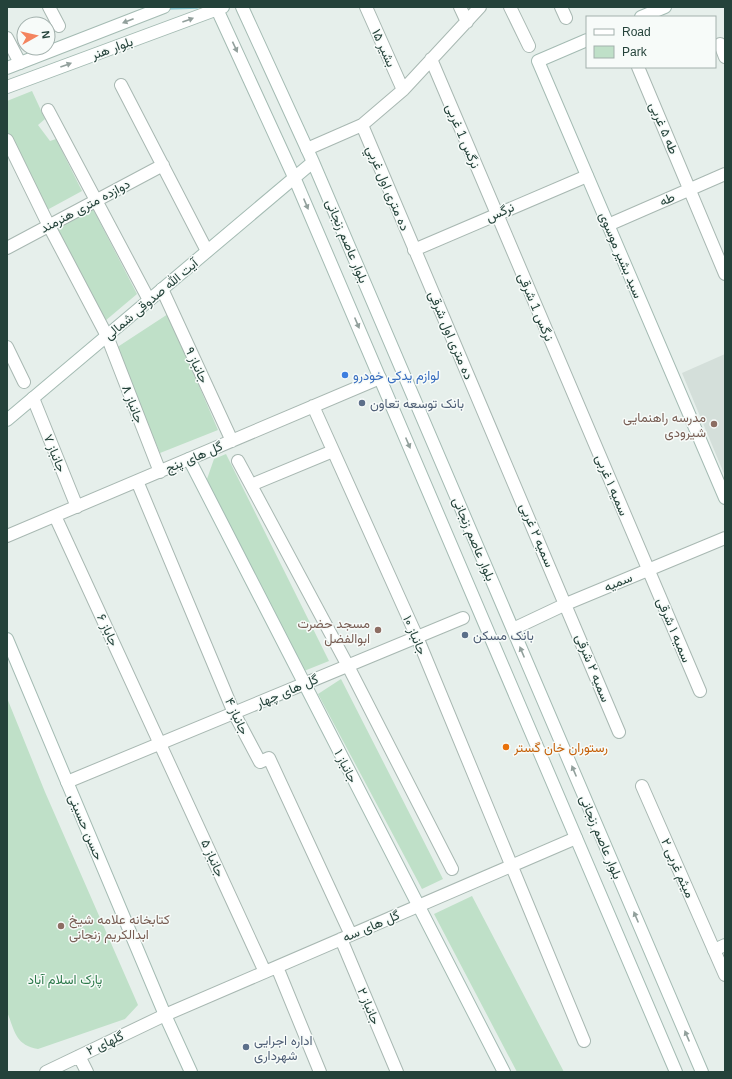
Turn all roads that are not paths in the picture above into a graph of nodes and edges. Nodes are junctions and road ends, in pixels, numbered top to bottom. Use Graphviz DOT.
graph roads {
  1 [pos="49,7"];
  2 [pos="164,7"];
  3 [pos="242,7"];
  4 [pos="366,7"];
  5 [pos="460,7"];
  6 [pos="480,7"];
  7 [pos="510,7"];
  8 [pos="665,7"];
  9 [pos="219,9"];
  10 [pos="643,16"];
  11 [pos="467,22"];
  12 [pos="59,26"];
  13 [pos="7,38"];
  14 [pos="586,40"];
  15 [pos="720,44"];
  16 [pos="529,46"];
  17 [pos="725,57"];
  18 [pos="431,59"];
  19 [pos="20,63"];
  20 [pos="7,68"];
  21 [pos="638,68"];
  22 [pos="121,85"];
  23 [pos="7,87"];
  24 [pos="402,90"];
  25 [pos="48,110"];
  26 [pos="362,125"];
  27 [pos="7,140"];
  28 [pos="308,149"];
  29 [pos="313,162"];
  30 [pos="163,165"];
  31 [pos="725,174"];
  32 [pos="587,176"];
  33 [pos="294,177"];
  34 [pos="689,189"];
  35 [pos="95,201"];
  36 [pos="496,214"];
  37 [pos="608,225"];
  38 [pos="49,226"];
  39 [pos="7,248"];
  40 [pos="207,250"];
  41 [pos="414,250"];
  42 [pos="725,274"];
  43 [pos="162,289"];
  44 [pos="149,300"];
  45 [pos="107,336"];
  46 [pos="7,347"];
  47 [pos="380,378"];
  48 [pos="24,382"];
  49 [pos="33,398"];
  50 [pos="576,401"];
  51 [pos="313,406"];
  52 [pos="7,420"];
  53 [pos="232,441"];
  54 [pos="333,451"];
  55 [pos="189,459"];
  56 [pos="238,461"];
  57 [pos="507,467"];
  58 [pos="160,472"];
  59 [pos="137,481"];
  60 [pos="251,485"];
  61 [pos="725,498"];
  62 [pos="77,507"];
  63 [pos="55,516"];
  64 [pos="7,536"];
  65 [pos="725,538"];
  66 [pos="648,569"];
  67 [pos="566,604"];
  68 [pos="463,618"];
  69 [pos="513,629"];
  70 [pos="417,637"];
  71 [pos="7,639"];
  72 [pos="348,666"];
  73 [pos="304,684"];
  74 [pos="700,691"];
  75 [pos="234,713"];
  76 [pos="619,732"];
  77 [pos="161,743"];
  78 [pos="67,782"];
  79 [pos="642,786"];
  80 [pos="576,838"];
  81 [pos="512,866"];
  82 [pos="452,869"];
  83 [pos="417,906"];
  84 [pos="346,937"];
  85 [pos="720,948"];
  86 [pos="277,967"];
  87 [pos="265,972"];
  88 [pos="725,975"];
  89 [pos="165,1015"];
  90 [pos="584,1041"];
  91 [pos="79,1056"];
  92 [pos="46,1072"];
  93 [pos="87,1072"];
  94 [pos="191,1072"];
  95 [pos="320,1072"];
  96 [pos="397,1072"];
  97 [pos="504,1072"];
  98 [pos="676,1072"];
  99 [pos="702,1072"];
  1 -- 12 [label="street"];
  2 -- 19 [label="street, بلوار هنر, one-way"];
  3 -- 28 [label="street, بلوار عاصم زنجانی"];
  4 -- 24 [label="street, بشیر ۱۵"];
  5 -- 11 [label="street"];
  6 -- 11 [label="street"];
  7 -- 16 [label="street"];
  8 -- 10 [label="street"];
  23 -- 9 [label="street, بلوار هنر, one-way"];
  9 -- 33 [label="street, بلوار عاصم زنجانی, one-way"];
  11 -- 18 [label="street"];
  13 -- 19 [label="street"];
  14 -- 32 [label="street, سید بشیر موسوی"];
  15 -- 17 [label="street"];
  18 -- 24 [label="street"];
  18 -- 36 [label="street, نرگس 1 غربی"];
  19 -- 20 [label="street, بلوار هنر"];
  21 -- 34 [label="street, طه ۵ غربی"];
  22 -- 30 [label="street"];
  24 -- 26 [label="street"];
  25 -- 35 [label="street"];
  26 -- 28 [label="street"];
  26 -- 41 [label="street, ده متری اول غربي"];
  27 -- 38 [label="street, جانباز ۸"];
  28 -- 29 [label="street, بلوار عاصم زنجانی"];
  29 -- 33 [label="street, آیت الله صدوقی شمالی"];
  29 -- 69 [label="street, بلوار عاصم زنجانی"];
  30 -- 35 [label="street, دوازده متری هنرمند"];
  30 -- 40 [label="street"];
  31 -- 34 [label="street, طه"];
  32 -- 36 [label="street, نرگس"];
  32 -- 37 [label="street, سید بشیر موسوی"];
  33 -- 40 [label="street, آیت الله صدوقی شمالی"];
  33 -- 47 [label="street, بلوار عاصم زنجانی, one-way"];
  34 -- 37 [label="street, طه"];
  34 -- 42 [label="street, طه ۵ غربی"];
  35 -- 38 [label="street, دوازده متری هنرمند"];
  35 -- 44 [label="street"];
  36 -- 41 [label="street, نرگس"];
  36 -- 50 [label="street, نرگس 1 شرقی"];
  37 -- 61 [label="street, سید بشیر موسوی"];
  38 -- 39 [label="street, دوازده متری هنرمند"];
  38 -- 45 [label="street, جانباز ۸"];
  40 -- 43 [label="street, آیت الله صدوقی شمالی"];
  41 -- 57 [label="street, ده متری اول شرقی"];
  43 -- 44 [label="street, آیت الله صدوقی شمالی"];
  43 -- 53 [label="street, جانباز ۹"];
  44 -- 45 [label="street, آیت الله صدوقی شمالی"];
  45 -- 49 [label="street, آیت الله صدوقی شمالی"];
  45 -- 58 [label="street, جانباز ۸"];
  46 -- 48 [label="street"];
  47 -- 51 [label="street, گل های پنج"];
  47 -- 80 [label="street, بلوار عاصم زنجانی, one-way"];
  49 -- 52 [label="street, آیت الله صدوقی شمالی"];
  49 -- 62 [label="street, جانباز ۷"];
  50 -- 66 [label="street, سمیه ۱ غربی"];
  51 -- 53 [label="street, گل های پنج"];
  51 -- 54 [label="street, جانباز ۱۰"];
  53 -- 55 [label="street, گل های پنج"];
  54 -- 60 [label="street"];
  54 -- 70 [label="street, جانباز ۱۰"];
  55 -- 58 [label="street, گل های پنج"];
  55 -- 73 [label="street, جانباز ۱"];
  56 -- 60 [label="street"];
  57 -- 67 [label="street, سمیه ۲ غربی"];
  58 -- 59 [label="street, گل های پنج"];
  59 -- 62 [label="street, گل های پنج"];
  59 -- 75 [label="street, جانباز ۴"];
  60 -- 72 [label="street"];
  62 -- 63 [label="street, گل های پنج"];
  63 -- 64 [label="street, گل های پنج"];
  63 -- 77 [label="street, جاباز ۶"];
  65 -- 66 [label="street, سمیه"];
  66 -- 67 [label="street, سمیه"];
  66 -- 74 [label="street, سمیه ۱ شرقی"];
  67 -- 69 [label="street, سمیه"];
  67 -- 76 [label="street, سمیه ۲ شرقی"];
  68 -- 70 [label="street, گل های چهار"];
  99 -- 69 [label="street, بلوار عاصم زنجانی, one-way"];
  70 -- 72 [label="street, گل های چهار"];
  70 -- 81 [label="street, جانباز ۱۰"];
  71 -- 78 [label="street, حسن حسینی"];
  72 -- 73 [label="street, گل های چهار"];
  72 -- 82 [label="street"];
  73 -- 75 [label="street, گل های چهار"];
  73 -- 83 [label="street, جانباز ۱"];
  75 -- 77 [label="street, گل های چهار"];
  75 -- 84 [label="street, جانباز ۴"];
  77 -- 78 [label="street, گل های چهار"];
  77 -- 87 [label="street, جانباز ۵"];
  78 -- 89 [label="street, حسن حسینی"];
  79 -- 85 [label="street, میثم غربی ۲"];
  80 -- 81 [label="street, گل های سه"];
  80 -- 98 [label="street, بلوار عاصم زنجانی"];
  81 -- 83 [label="street, گل های سه"];
  81 -- 90 [label="street, جانباز ۱۰"];
  83 -- 84 [label="street, گل های سه"];
  83 -- 97 [label="street, جانباز ۱"];
  84 -- 86 [label="street, گل های سه"];
  84 -- 96 [label="street, جانباز ۲"];
  85 -- 88 [label="street, میثم غربی ۲"];
  86 -- 87 [label="street, گل های سه"];
  86 -- 95 [label="street"];
  87 -- 89 [label="street, گل های سه"];
  89 -- 91 [label="street, گلهای ۲"];
  89 -- 94 [label="street, حسن حسینی"];
  91 -- 92 [label="street, گلهای ۲"];
  91 -- 93 [label="street"];
}
